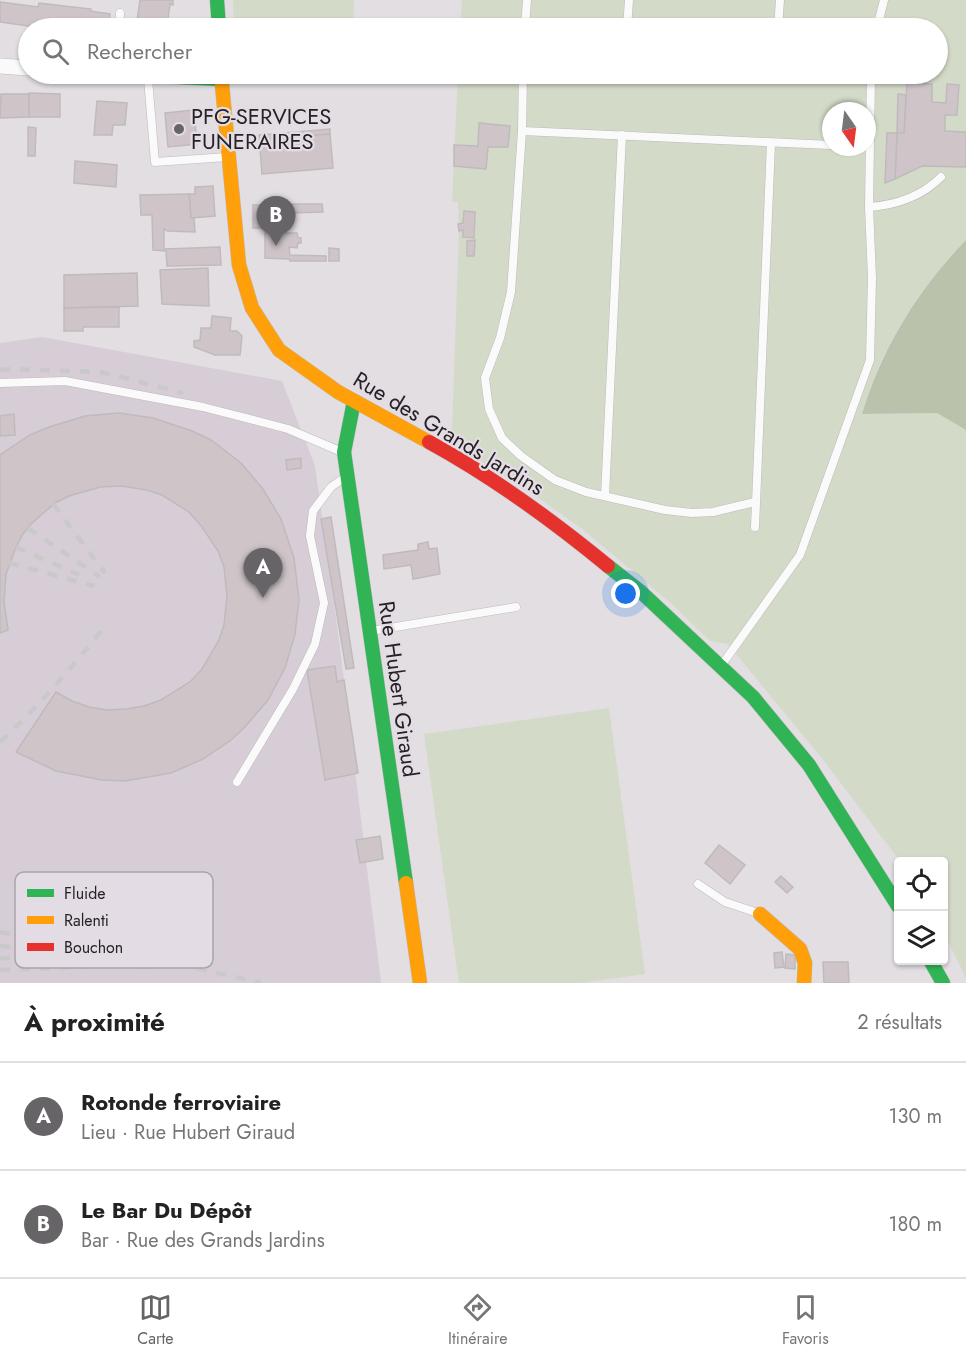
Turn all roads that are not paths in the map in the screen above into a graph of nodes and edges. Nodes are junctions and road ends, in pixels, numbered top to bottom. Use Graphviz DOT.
graph roads {
  1 [pos="217,0"];
  2 [pos="527,0"];
  3 [pos="629,0"];
  4 [pos="780,0"];
  5 [pos="884,0"];
  6 [pos="120,13"];
  7 [pos="120,18"];
  8 [pos="218,18"];
  9 [pos="526,18"];
  10 [pos="628,18"];
  11 [pos="779,18"];
  12 [pos="880,18"];
  13 [pos="0,66"];
  14 [pos="18,67"];
  15 [pos="149,84"];
  16 [pos="223,84"];
  17 [pos="523,84"];
  18 [pos="871,84"];
  19 [pos="870,102"];
  20 [pos="522,131"];
  21 [pos="622,135"];
  22 [pos="771,143"];
  23 [pos="822,145"];
  24 [pos="868,156"];
  25 [pos="228,157"];
  26 [pos="941,177"];
  27 [pos="869,207"];
  28 [pos="0,383"];
  29 [pos="354,401"];
  30 [pos="344,452"];
  31 [pos="348,475"];
  32 [pos="605,496"];
  33 [pos="755,502"];
  34 [pos="755,527"];
  35 [pos="516,607"];
  36 [pos="370,632"];
  37 [pos="720,667"];
  38 [pos="237,782"];
  39 [pos="698,884"];
  40 [pos="894,900"];
  41 [pos="760,914"];
  42 [pos="933,965"];
  43 [pos="420,983"];
  44 [pos="804,983"];
  45 [pos="943,983"];
  1 -- 8 [label="main road"];
  2 -- 9 [label="lane"];
  3 -- 10 [label="lane"];
  4 -- 11 [label="lane"];
  5 -- 12 [label="lane"];
  6 -- 7 [label="lane"];
  13 -- 14 [label="street"];
  15 -- 25 [label="lane"];
  16 -- 25 [label="main road, Rue des Grands Jardins"];
  17 -- 20 [label="lane"];
  18 -- 19 [label="lane"];
  20 -- 21 [label="lane"];
  20 -- 32 [label="lane"];
  21 -- 22 [label="lane"];
  21 -- 32 [label="lane"];
  22 -- 23 [label="lane"];
  22 -- 33 [label="lane"];
  24 -- 27 [label="lane"];
  25 -- 29 [label="main road, Rue des Grands Jardins"];
  26 -- 27 [label="lane"];
  27 -- 37 [label="lane"];
  28 -- 30 [label="lane"];
  29 -- 30 [label="main road, Rue Hubert Giraud"];
  29 -- 37 [label="main road, Rue des Grands Jardins"];
  30 -- 31 [label="main road, Rue Hubert Giraud"];
  31 -- 36 [label="main road, Rue Hubert Giraud"];
  31 -- 38 [label="lane"];
  32 -- 33 [label="lane"];
  33 -- 34 [label="lane"];
  35 -- 36 [label="lane"];
  36 -- 43 [label="main road, Rue Hubert Giraud"];
  37 -- 40 [label="main road, Rue des Grands Jardins"];
  39 -- 41 [label="lane"];
  41 -- 44 [label="main road"];
  42 -- 45 [label="main road"];
}
